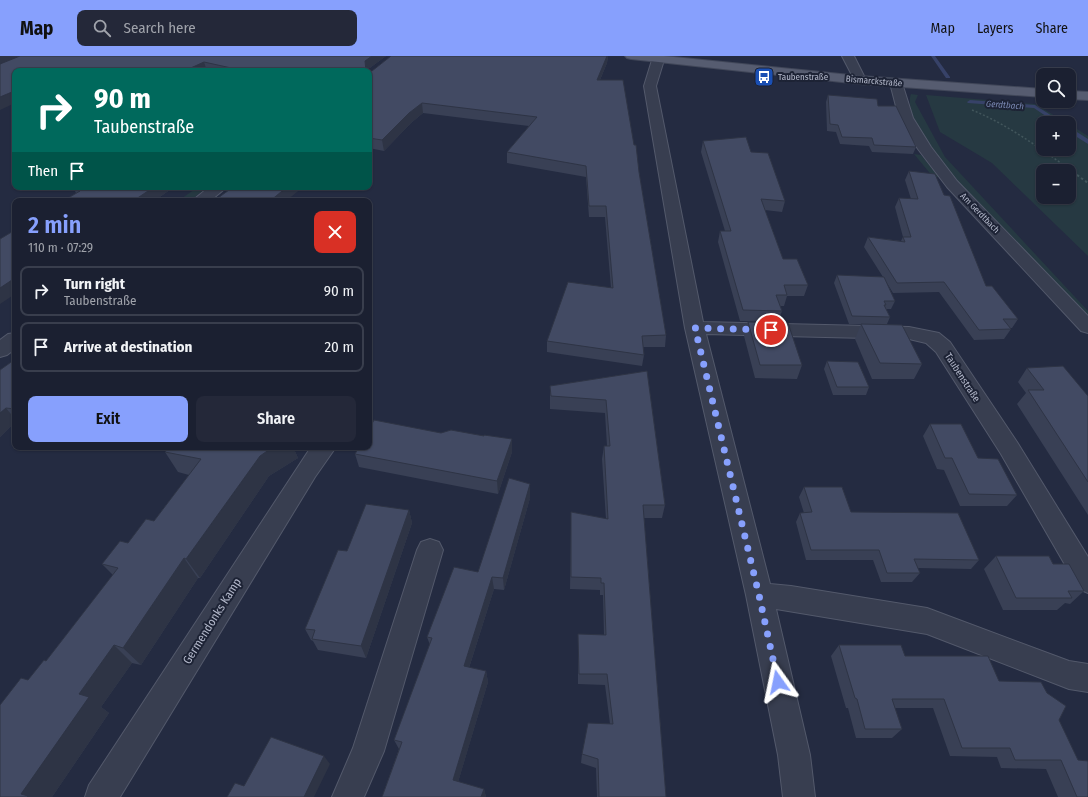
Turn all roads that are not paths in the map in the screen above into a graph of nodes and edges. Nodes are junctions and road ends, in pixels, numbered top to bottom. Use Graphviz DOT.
graph roads {
  1 [pos="631,56"];
  2 [pos="848,56"];
  3 [pos="658,60"];
  4 [pos="860,80"];
  5 [pos="896,83"];
  6 [pos="1036,93"];
  7 [pos="1076,95"];
  8 [pos="1088,96"];
  9 [pos="215,190"];
  10 [pos="204,198"];
  11 [pos="1088,327"];
  12 [pos="695,328"];
  13 [pos="321,450"];
  14 [pos="430,550"];
  15 [pos="1088,581"];
  16 [pos="759,595"];
  17 [pos="1088,678"];
  18 [pos="102,797"];
  19 [pos="348,797"];
  20 [pos="799,797"];
  1 -- 3 [label="main road, Bismarckstraße"];
  2 -- 4 [label="street"];
  3 -- 4 [label="main road, Bismarckstraße"];
  3 -- 12 [label="street"];
  4 -- 5 [label="main road, Bismarckstraße"];
  5 -- 6 [label="main road, Bismarckstraße"];
  5 -- 11 [label="street, Am Gerdtbach"];
  7 -- 8 [label="main road"];
  9 -- 10 [label="street"];
  12 -- 15 [label="street, Taubenstraße"];
  12 -- 16 [label="street"];
  13 -- 18 [label="street, Germendonks Kamp"];
  14 -- 19 [label="street"];
  16 -- 17 [label="street"];
  16 -- 20 [label="street"];
}
